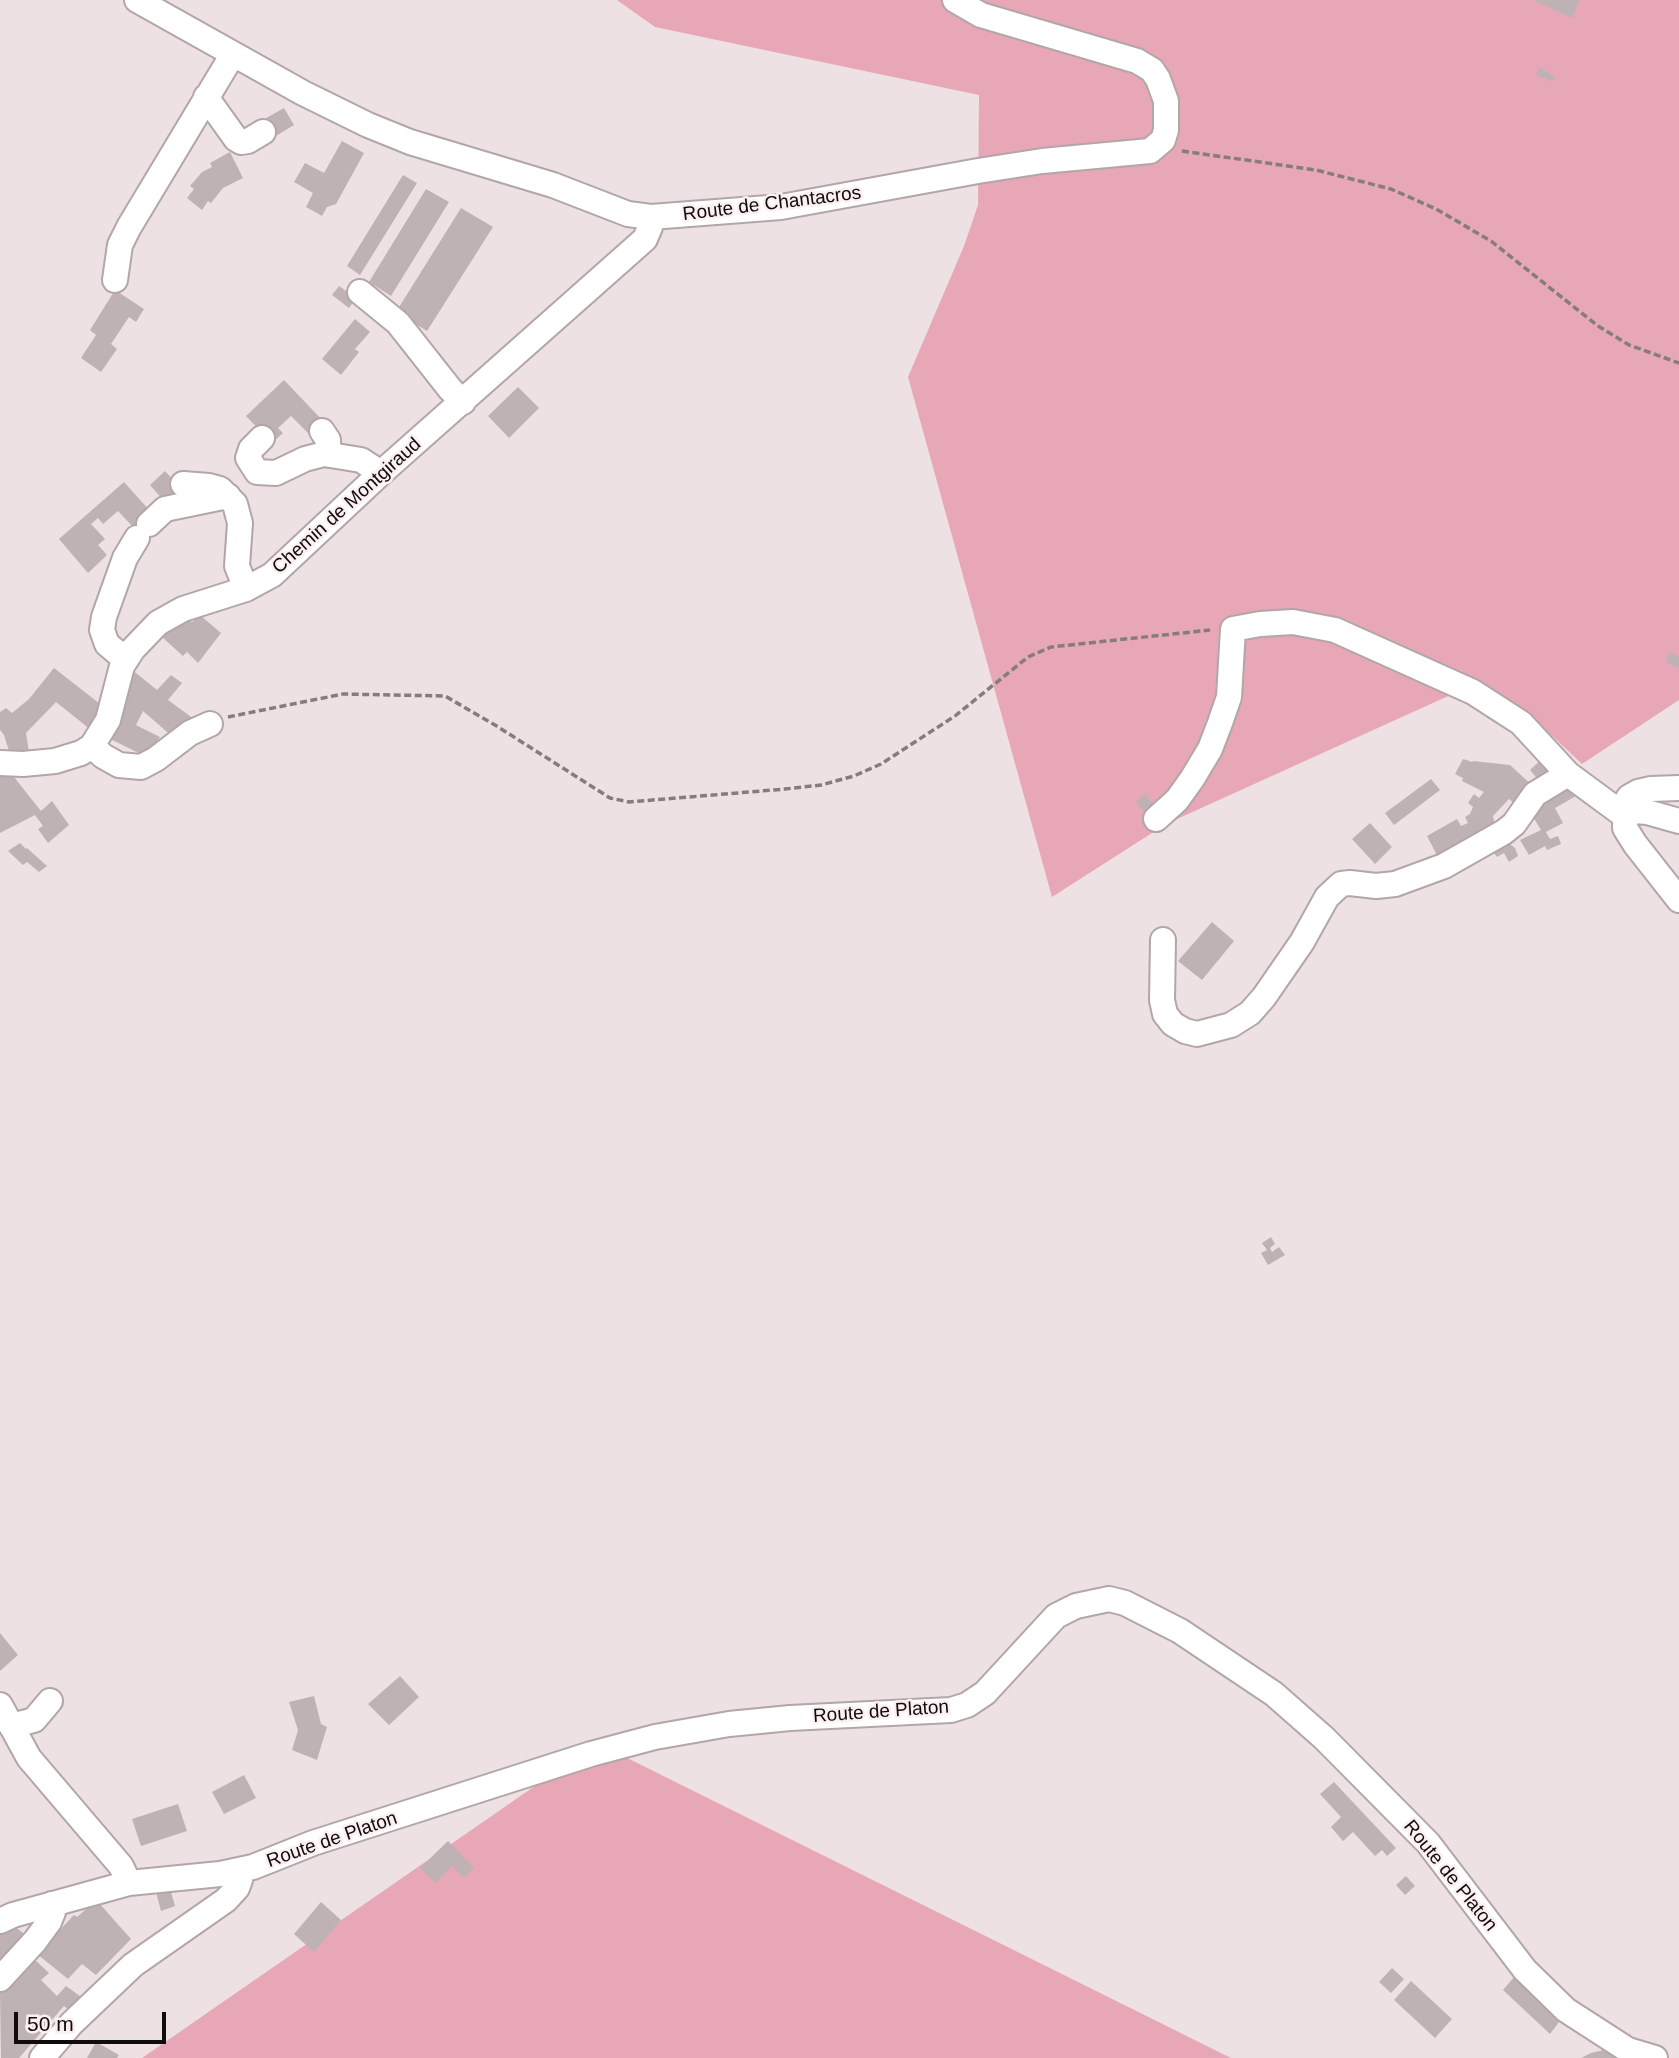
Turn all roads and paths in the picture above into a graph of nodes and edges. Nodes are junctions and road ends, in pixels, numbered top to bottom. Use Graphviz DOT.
graph roads {
  1 [pos="137,0"];
  2 [pos="955,0"];
  3 [pos="233,54"];
  4 [pos="206,97"];
  5 [pos="263,132"];
  6 [pos="1163,140"];
  7 [pos="651,218"];
  8 [pos="115,280"];
  9 [pos="358,299"];
  10 [pos="1679,363"];
  11 [pos="458,406"];
  12 [pos="322,431"];
  13 [pos="262,438"];
  14 [pos="329,455"];
  15 [pos="382,473"];
  16 [pos="183,484"];
  17 [pos="229,495"];
  18 [pos="246,589"];
  19 [pos="1233,629"];
  20 [pos="126,660"];
  21 [pos="210,724"];
  22 [pos="92,746"];
  23 [pos="0,763"];
  24 [pos="1569,774"];
  25 [pos="1679,788"];
  26 [pos="1625,816"];
  27 [pos="1156,819"];
  28 [pos="1679,821"];
  29 [pos="1679,900"];
  30 [pos="1163,940"];
  31 [pos="50,1701"];
  32 [pos="5,1716"];
  33 [pos="239,1870"];
  34 [pos="128,1883"];
  35 [pos="52,1904"];
  36 [pos="4,1913"];
  37 [pos="0,1979"];
  38 [pos="42,2058"];
  39 [pos="1655,2058"];
  1 -- 3 [label="street, Route de Chantacros"];
  2 -- 6 [label="street"];
  3 -- 4 [label="street"];
  3 -- 7 [label="street, Route de Chantacros"];
  4 -- 5 [label="street"];
  4 -- 8 [label="street"];
  6 -- 7 [label="street, Route de Chantacros"];
  6 -- 10 [label="path"];
  7 -- 11 [label="street, Chemin de Montgiraud"];
  9 -- 11 [label="street"];
  11 -- 15 [label="street, Chemin de Montgiraud"];
  12 -- 14 [label="street"];
  13 -- 14 [label="street"];
  14 -- 15 [label="street"];
  15 -- 18 [label="street, Chemin de Montgiraud"];
  16 -- 17 [label="street"];
  17 -- 18 [label="street"];
  17 -- 20 [label="street"];
  18 -- 20 [label="street, Chemin de Montgiraud"];
  19 -- 21 [label="path"];
  19 -- 24 [label="street"];
  19 -- 27 [label="street"];
  20 -- 22 [label="street, Chemin de Montgiraud"];
  21 -- 22 [label="street"];
  22 -- 23 [label="street"];
  24 -- 26 [label="street"];
  24 -- 30 [label="street"];
  25 -- 26 [label="street"];
  26 -- 28 [label="street"];
  26 -- 29 [label="street"];
  31 -- 32 [label="street"];
  32 -- 34 [label="street"];
  33 -- 34 [label="street, Route de Platon"];
  33 -- 38 [label="street"];
  33 -- 39 [label="street, Route de Platon"];
  34 -- 35 [label="street, Route de Platon"];
  35 -- 36 [label="street, Route de Platon"];
  35 -- 37 [label="street"];
}
